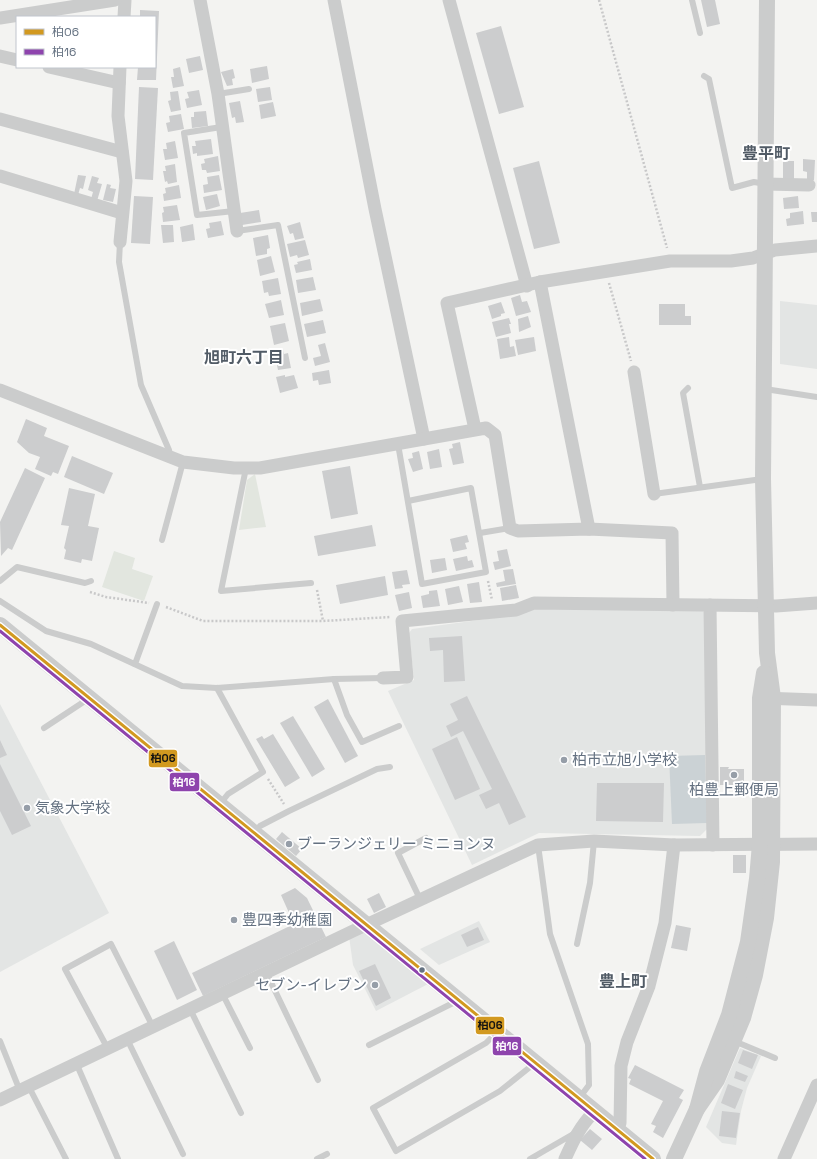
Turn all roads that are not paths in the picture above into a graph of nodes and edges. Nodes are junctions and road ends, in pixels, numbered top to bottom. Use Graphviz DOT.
graph roads {
  1 [pos="115,0"];
  2 [pos="125,0"];
  3 [pos="200,0"];
  4 [pos="334,0"];
  5 [pos="449,0"];
  6 [pos="692,0"];
  7 [pos="767,0"];
  8 [pos="124,16"];
  9 [pos="0,18"];
  10 [pos="700,33"];
  11 [pos="0,56"];
  12 [pos="16,60"];
  13 [pos="53,68"];
  14 [pos="120,68"];
  15 [pos="704,76"];
  16 [pos="119,83"];
  17 [pos="249,89"];
  18 [pos="218,94"];
  19 [pos="0,119"];
  20 [pos="221,127"];
  21 [pos="122,152"];
  22 [pos="0,176"];
  23 [pos="765,184"];
  24 [pos="809,185"];
  25 [pos="234,211"];
  26 [pos="122,213"];
  27 [pos="237,231"];
  28 [pos="120,242"];
  29 [pos="817,246"];
  30 [pos="765,253"];
  31 [pos="540,282"];
  32 [pos="527,286"];
  33 [pos="305,358"];
  34 [pos="634,372"];
  35 [pos="688,388"];
  36 [pos="764,388"];
  37 [pos="0,390"];
  38 [pos="817,397"];
  39 [pos="476,429"];
  40 [pos="424,439"];
  41 [pos="398,444"];
  42 [pos="170,457"];
  43 [pos="183,462"];
  44 [pos="246,468"];
  45 [pos="763,479"];
  46 [pos="700,487"];
  47 [pos="654,494"];
  48 [pos="408,501"];
  49 [pos="510,528"];
  50 [pos="589,529"];
  51 [pos="480,533"];
  52 [pos="162,540"];
  53 [pos="0,581"];
  54 [pos="90,581"];
  55 [pos="311,583"];
  56 [pos="0,601"];
  57 [pos="817,603"];
  58 [pos="157,604"];
  59 [pos="672,605"];
  60 [pos="710,605"];
  61 [pos="765,606"];
  62 [pos="0,625"];
  63 [pos="134,664"];
  64 [pos="383,678"];
  65 [pos="334,680"];
  66 [pos="216,688"];
  67 [pos="766,698"];
  68 [pos="88,699"];
  69 [pos="817,700"];
  70 [pos="399,726"];
  71 [pos="44,728"];
  72 [pos="390,767"];
  73 [pos="219,805"];
  74 [pos="253,833"];
  75 [pos="426,838"];
  76 [pos="594,841"];
  77 [pos="766,844"];
  78 [pos="817,844"];
  79 [pos="538,845"];
  80 [pos="674,845"];
  81 [pos="713,845"];
  82 [pos="420,899"];
  83 [pos="366,925"];
  84 [pos="577,944"];
  85 [pos="266,972"];
  86 [pos="222,993"];
  87 [pos="458,999"];
  88 [pos="190,1009"];
  89 [pos="154,1027"];
  90 [pos="498,1032"];
  91 [pos="728,1038"];
  92 [pos="127,1039"];
  93 [pos="0,1041"];
  94 [pos="369,1045"];
  95 [pos="250,1048"];
  96 [pos="108,1049"];
  97 [pos="775,1058"];
  98 [pos="535,1064"];
  99 [pos="77,1065"];
  100 [pos="318,1080"];
  101 [pos="817,1085"];
  102 [pos="24,1089"];
  103 [pos="578,1099"];
  104 [pos="0,1100"];
  105 [pos="594,1112"];
  106 [pos="241,1113"];
  107 [pos="617,1129"];
  108 [pos="576,1134"];
  109 [pos="183,1154"];
  110 [pos="327,1154"];
  111 [pos="66,1159"];
  112 [pos="118,1159"];
  113 [pos="317,1159"];
  114 [pos="530,1159"];
  115 [pos="565,1159"];
  116 [pos="653,1159"];
  117 [pos="674,1159"];
  118 [pos="784,1159"];
  1 -- 9 [label="street"];
  2 -- 8 [label="street"];
  3 -- 18 [label="street"];
  4 -- 40 [label="street"];
  5 -- 32 [label="street"];
  6 -- 10 [label="lane"];
  7 -- 23 [label="street"];
  11 -- 12 [label="street"];
  13 -- 16 [label="street"];
  14 -- 16 [label="street"];
  15 -- 23 [label="lane"];
  16 -- 21 [label="street"];
  17 -- 18 [label="lane"];
  18 -- 20 [label="street"];
  19 -- 21 [label="street"];
  20 -- 25 [label="street"];
  20 -- 25 [label="lane"];
  21 -- 26 [label="street"];
  22 -- 26 [label="street"];
  23 -- 24 [label="street"];
  23 -- 30 [label="street"];
  25 -- 27 [label="street"];
  26 -- 28 [label="street"];
  27 -- 33 [label="lane"];
  28 -- 42 [label="lane"];
  29 -- 30 [label="street"];
  30 -- 31 [label="street"];
  30 -- 36 [label="street"];
  31 -- 32 [label="street"];
  31 -- 50 [label="street"];
  32 -- 39 [label="street"];
  34 -- 47 [label="street"];
  35 -- 46 [label="lane"];
  36 -- 38 [label="lane"];
  36 -- 45 [label="street"];
  37 -- 42 [label="street"];
  39 -- 40 [label="street"];
  39 -- 49 [label="street"];
  40 -- 41 [label="street"];
  41 -- 44 [label="street"];
  41 -- 48 [label="lane"];
  42 -- 43 [label="street"];
  43 -- 44 [label="street"];
  43 -- 52 [label="lane"];
  44 -- 55 [label="lane"];
  45 -- 46 [label="lane"];
  45 -- 61 [label="street"];
  46 -- 47 [label="lane"];
  48 -- 51 [label="lane"];
  48 -- 51 [label="lane"];
  49 -- 50 [label="street"];
  49 -- 51 [label="lane"];
  50 -- 59 [label="street"];
  53 -- 54 [label="lane"];
  56 -- 63 [label="lane"];
  57 -- 61 [label="street"];
  58 -- 63 [label="lane"];
  59 -- 60 [label="street"];
  59 -- 64 [label="street"];
  60 -- 61 [label="street"];
  60 -- 81 [label="street"];
  61 -- 67 [label="street"];
  62 -- 68 [label="street"];
  63 -- 66 [label="lane"];
  64 -- 65 [label="lane"];
  65 -- 66 [label="lane"];
  65 -- 70 [label="lane"];
  66 -- 73 [label="lane"];
  67 -- 69 [label="street"];
  67 -- 77 [label="street"];
  68 -- 71 [label="lane"];
  68 -- 73 [label="street"];
  72 -- 74 [label="lane"];
  73 -- 74 [label="street"];
  74 -- 83 [label="street"];
  75 -- 82 [label="lane"];
  76 -- 79 [label="street"];
  76 -- 80 [label="street"];
  76 -- 84 [label="lane"];
  77 -- 78 [label="street"];
  77 -- 81 [label="street"];
  77 -- 91 [label="street"];
  79 -- 82 [label="street"];
  79 -- 103 [label="lane"];
  80 -- 81 [label="street"];
  80 -- 107 [label="street"];
  82 -- 83 [label="street"];
  83 -- 85 [label="street"];
  83 -- 87 [label="street"];
  85 -- 86 [label="street"];
  85 -- 100 [label="lane"];
  86 -- 88 [label="street"];
  86 -- 95 [label="lane"];
  87 -- 90 [label="street"];
  87 -- 94 [label="lane"];
  88 -- 89 [label="street"];
  88 -- 106 [label="lane"];
  89 -- 92 [label="street"];
  89 -- 96 [label="lane"];
  90 -- 98 [label="street"];
  90 -- 98 [label="lane"];
  91 -- 97 [label="lane"];
  91 -- 117 [label="street"];
  92 -- 96 [label="street"];
  92 -- 109 [label="lane"];
  93 -- 102 [label="lane"];
  96 -- 99 [label="street"];
  98 -- 103 [label="street"];
  99 -- 102 [label="street"];
  99 -- 112 [label="lane"];
  101 -- 118 [label="street"];
  102 -- 104 [label="street"];
  102 -- 111 [label="lane"];
  103 -- 105 [label="street"];
  105 -- 107 [label="street"];
  105 -- 108 [label="street"];
  107 -- 116 [label="street"];
  108 -- 114 [label="lane"];
  108 -- 115 [label="street"];
  110 -- 113 [label="lane"];
}
